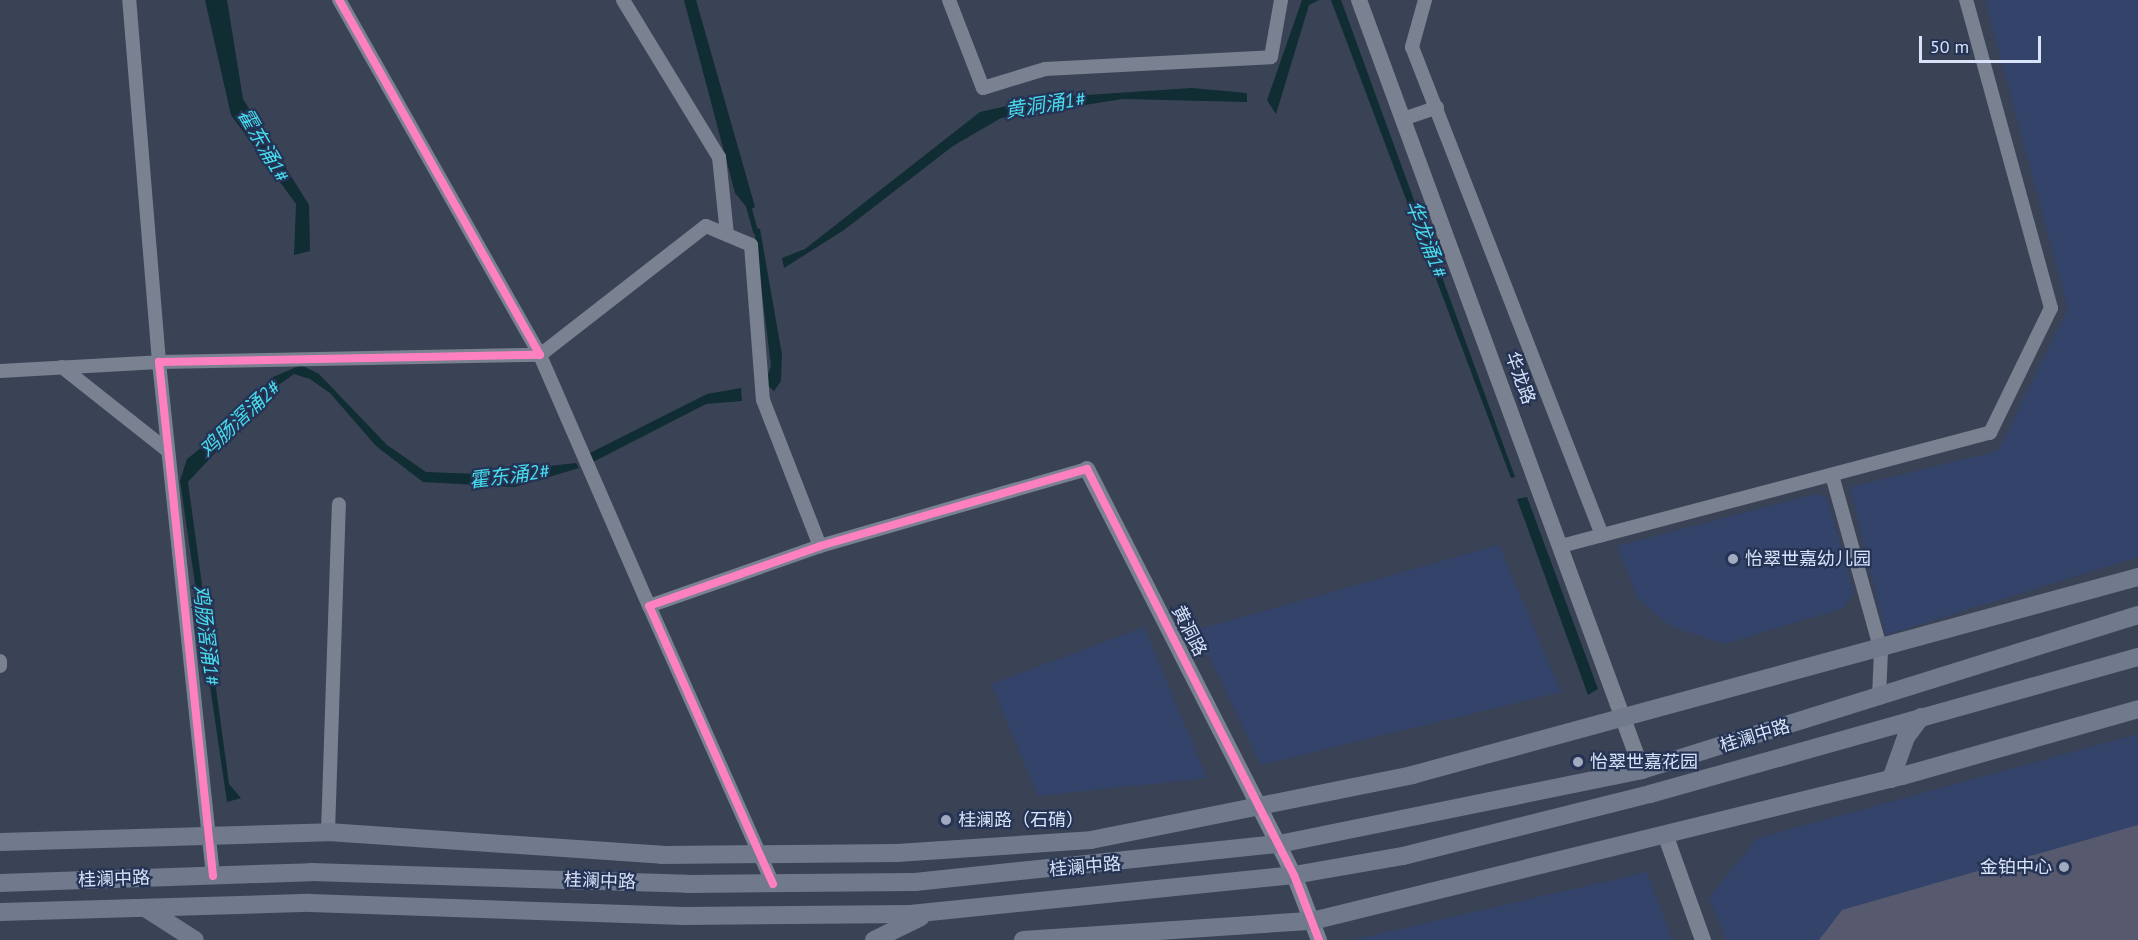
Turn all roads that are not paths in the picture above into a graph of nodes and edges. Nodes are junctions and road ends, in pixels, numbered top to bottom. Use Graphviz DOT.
graph roads {
  1 [pos="129,0"];
  2 [pos="339,0"];
  3 [pos="623,0"];
  4 [pos="949,0"];
  5 [pos="1281,0"];
  6 [pos="1359,0"];
  7 [pos="1425,0"];
  8 [pos="1966,0"];
  9 [pos="1437,107"];
  10 [pos="1403,119"];
  11 [pos="727,235"];
  12 [pos="540,355"];
  13 [pos="159,362"];
  14 [pos="62,367"];
  15 [pos="0,371"];
  16 [pos="168,451"];
  17 [pos="1087,470"];
  18 [pos="1832,475"];
  19 [pos="339,504"];
  20 [pos="1602,536"];
  21 [pos="820,546"];
  22 [pos="1561,546"];
  23 [pos="2138,577"];
  24 [pos="649,606"];
  25 [pos="2138,615"];
  26 [pos="1881,650"];
  27 [pos="2138,657"];
  28 [pos="1880,698"];
  29 [pos="2138,709"];
  30 [pos="1921,717"];
  31 [pos="1626,721"];
  32 [pos="1642,770"];
  33 [pos="1891,779"];
  34 [pos="1261,808"];
  35 [pos="328,832"];
  36 [pos="1665,834"];
  37 [pos="208,836"];
  38 [pos="0,842"];
  39 [pos="1279,844"];
  40 [pos="759,854"];
  41 [pos="1294,875"];
  42 [pos="213,876"];
  43 [pos="0,884"];
  44 [pos="773,884"];
  45 [pos="145,908"];
  46 [pos="0,912"];
  47 [pos="929,913"];
  48 [pos="1312,921"];
  49 [pos="1138,936"];
  50 [pos="195,940"];
  51 [pos="874,940"];
  52 [pos="1023,940"];
  53 [pos="1319,940"];
  54 [pos="1704,940"];
  1 -- 13 [label="street"];
  2 -- 12 [label="street"];
  3 -- 11 [label="street"];
  4 -- 5 [label="street"];
  6 -- 10 [label="street, 华龙路"];
  7 -- 9 [label="street"];
  8 -- 18 [label="street"];
  9 -- 10 [label="street"];
  9 -- 20 [label="street"];
  10 -- 22 [label="street, 华龙路"];
  11 -- 12 [label="street"];
  11 -- 21 [label="street"];
  12 -- 13 [label="street"];
  12 -- 24 [label="street"];
  13 -- 14 [label="street"];
  13 -- 16 [label="street"];
  14 -- 15 [label="street"];
  14 -- 16 [label="street"];
  16 -- 37 [label="street"];
  17 -- 21 [label="street"];
  17 -- 34 [label="street, 黄洞路"];
  18 -- 20 [label="street"];
  18 -- 26 [label="street"];
  19 -- 35 [label="street"];
  20 -- 22 [label="street"];
  21 -- 24 [label="street"];
  22 -- 31 [label="street, 华龙路"];
  23 -- 26 [label="main road"];
  24 -- 40 [label="street"];
  25 -- 28 [label="main road, 桂澜中路"];
  26 -- 28 [label="street"];
  26 -- 31 [label="main road"];
  27 -- 30 [label="main road, 桂澜中路"];
  28 -- 32 [label="main road, 桂澜中路"];
  29 -- 33 [label="main road"];
  30 -- 33 [label="main road"];
  30 -- 41 [label="main road, 桂澜中路"];
  31 -- 32 [label="street, 华龙路"];
  31 -- 34 [label="main road"];
  32 -- 39 [label="main road, 桂澜中路"];
  33 -- 36 [label="main road"];
  34 -- 39 [label="street, 黄洞路"];
  34 -- 40 [label="main road"];
  35 -- 37 [label="main road"];
  35 -- 40 [label="main road"];
  36 -- 48 [label="main road"];
  36 -- 54 [label="street"];
  37 -- 38 [label="main road"];
  37 -- 42 [label="street"];
  39 -- 41 [label="street, 黄洞路"];
  39 -- 44 [label="main road, 桂澜中路"];
  40 -- 44 [label="street"];
  41 -- 47 [label="main road, 桂澜中路"];
  41 -- 48 [label="street, 黄洞路"];
  42 -- 43 [label="main road, 桂澜中路"];
  42 -- 44 [label="main road, 桂澜中路"];
  45 -- 46 [label="main road, 桂澜中路"];
  45 -- 47 [label="main road, 桂澜中路"];
  45 -- 50 [label="main road"];
  47 -- 51 [label="main road"];
  48 -- 49 [label="main road"];
  48 -- 53 [label="street, 黄洞路"];
  49 -- 52 [label="main road"];
}
